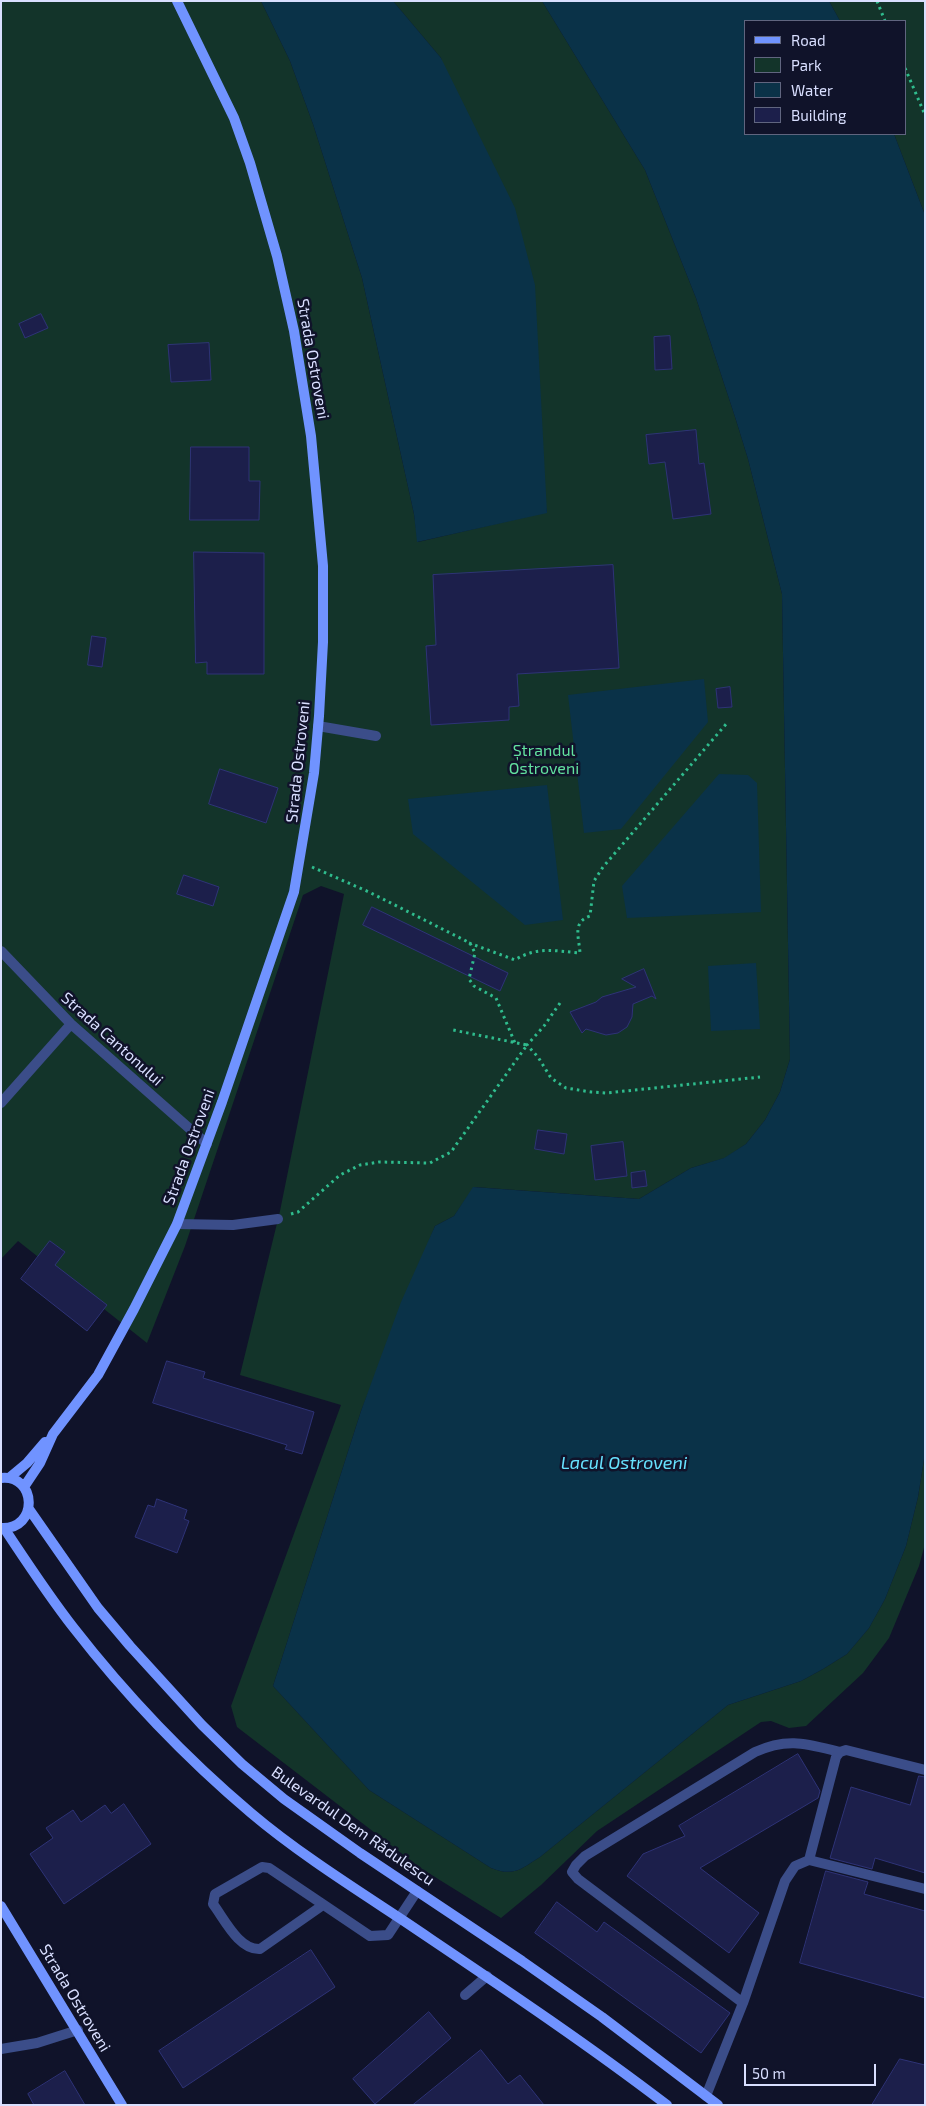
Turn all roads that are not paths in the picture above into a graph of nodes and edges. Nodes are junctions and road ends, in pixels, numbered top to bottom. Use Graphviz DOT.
graph roads {
  1 [pos="177,1"];
  2 [pos="318,726"];
  3 [pos="376,736"];
  4 [pos="1,951"];
  5 [pos="70,1024"];
  6 [pos="1,1103"];
  7 [pos="207,1144"];
  8 [pos="278,1219"];
  9 [pos="177,1224"];
  10 [pos="53,1434"];
  11 [pos="4,1477"];
  12 [pos="24,1487"];
  13 [pos="28,1509"];
  14 [pos="2,1528"];
  15 [pos="840,1752"];
  16 [pos="925,1770"];
  17 [pos="809,1860"];
  18 [pos="925,1889"];
  19 [pos="417,1891"];
  20 [pos="323,1905"];
  21 [pos="1,1906"];
  22 [pos="399,1918"];
  23 [pos="487,1976"];
  24 [pos="465,1995"];
  25 [pos="743,2003"];
  26 [pos="78,2030"];
  27 [pos="1,2049"];
  28 [pos="706,2096"];
  29 [pos="122,2105"];
  30 [pos="667,2105"];
  31 [pos="718,2105"];
  1 -- 2 [label="main road, Strada Ostroveni"];
  2 -- 3 [label="lane"];
  2 -- 7 [label="main road, Strada Ostroveni"];
  4 -- 5 [label="lane, Strada Cantonului"];
  5 -- 6 [label="lane"];
  5 -- 7 [label="lane, Strada Cantonului"];
  7 -- 9 [label="main road, Strada Ostroveni"];
  8 -- 9 [label="lane"];
  9 -- 10 [label="main road, Strada Ostroveni"];
  10 -- 11 [label="main road"];
  10 -- 12 [label="main road, Strada Ostroveni"];
  11 -- 12 [label="main road"];
  12 -- 13 [label="main road, Bulevardul Dem Rădulescu"];
  13 -- 14 [label="main road"];
  13 -- 19 [label="main road, Bulevardul Dem Rădulescu"];
  14 -- 22 [label="main road"];
  15 -- 16 [label="lane"];
  15 -- 17 [label="lane"];
  15 -- 25 [label="lane"];
  17 -- 18 [label="lane"];
  17 -- 25 [label="lane"];
  19 -- 22 [label="lane"];
  19 -- 28 [label="main road, Bulevardul Dem Rădulescu"];
  20 -- 20 [label="lane"];
  20 -- 22 [label="lane"];
  21 -- 26 [label="main road, Strada Ostroveni"];
  22 -- 23 [label="main road"];
  23 -- 24 [label="lane"];
  23 -- 30 [label="main road"];
  25 -- 28 [label="lane"];
  26 -- 27 [label="lane"];
  26 -- 29 [label="main road, Strada Ostroveni"];
  28 -- 31 [label="main road, Bulevardul Dem Rădulescu"];
}
